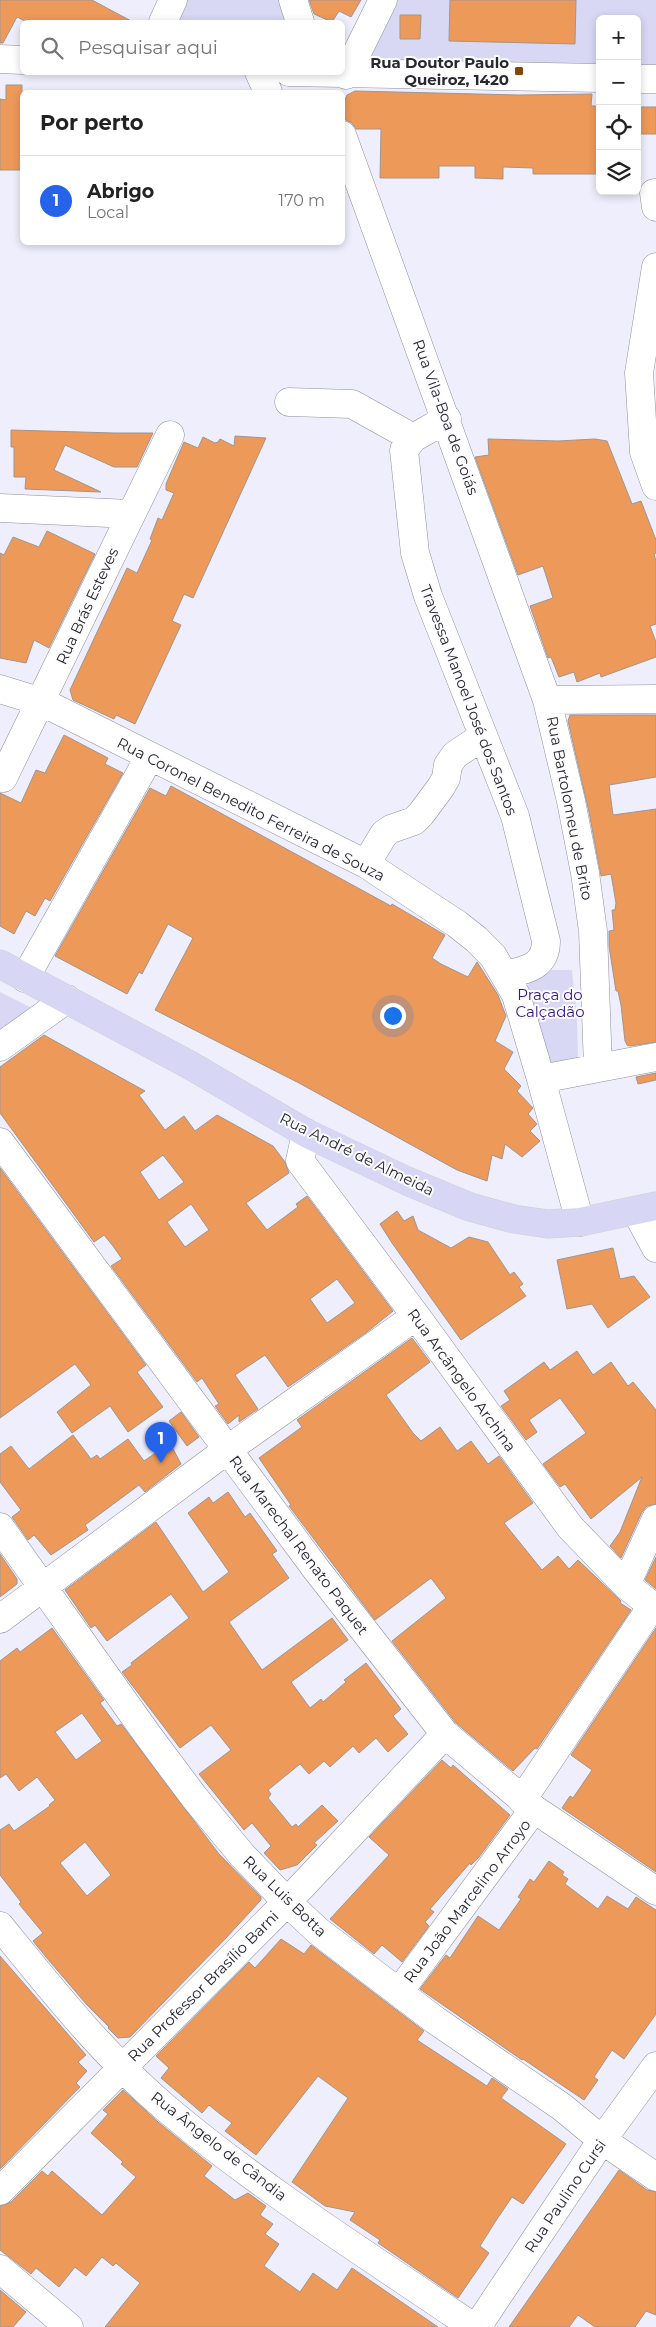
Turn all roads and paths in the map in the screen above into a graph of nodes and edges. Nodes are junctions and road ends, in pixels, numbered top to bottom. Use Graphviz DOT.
graph roads {
  1 [pos="173,0"];
  2 [pos="293,0"];
  3 [pos="383,0"];
  4 [pos="164,20"];
  5 [pos="299,20"];
  6 [pos="345,57"];
  7 [pos="0,59"];
  8 [pos="20,60"];
  9 [pos="260,75"];
  10 [pos="307,75"];
  11 [pos="596,78"];
  12 [pos="330,79"];
  13 [pos="641,79"];
  14 [pos="656,79"];
  15 [pos="267,90"];
  16 [pos="345,143"];
  17 [pos="656,267"];
  18 [pos="289,402"];
  19 [pos="447,419"];
  20 [pos="170,435"];
  21 [pos="413,438"];
  22 [pos="656,486"];
  23 [pos="0,508"];
  24 [pos="130,514"];
  25 [pos="0,689"];
  26 [pos="656,699"];
  27 [pos="547,700"];
  28 [pos="42,702"];
  29 [pos="482,737"];
  30 [pos="150,756"];
  31 [pos="3,778"];
  32 [pos="366,864"];
  33 [pos="0,964"];
  34 [pos="505,975"];
  35 [pos="25,978"];
  36 [pos="67,999"];
  37 [pos="0,1048"];
  38 [pos="656,1057"];
  39 [pos="598,1067"];
  40 [pos="541,1079"];
  41 [pos="306,1133"];
  42 [pos="0,1142"];
  43 [pos="646,1209"];
  44 [pos="580,1222"];
  45 [pos="656,1248"];
  46 [pos="416,1316"];
  47 [pos="227,1450"];
  48 [pos="656,1519"];
  49 [pos="0,1527"];
  50 [pos="626,1585"];
  51 [pos="44,1587"];
  52 [pos="654,1608"];
  53 [pos="0,1619"];
  54 [pos="445,1734"];
  55 [pos="528,1804"];
  56 [pos="656,1891"];
  57 [pos="287,1902"];
  58 [pos="0,1926"];
  59 [pos="399,1992"];
  60 [pos="656,2066"];
  61 [pos="123,2067"];
  62 [pos="602,2140"];
  63 [pos="656,2177"];
  64 [pos="0,2190"];
  65 [pos="0,2269"];
  66 [pos="69,2327"];
  67 [pos="475,2327"];
  1 -- 4 [label="street"];
  2 -- 5 [label="street"];
  3 -- 6 [label="street"];
  7 -- 8 [label="street"];
  9 -- 15 [label="street"];
  10 -- 12 [label="street"];
  11 -- 12 [label="street"];
  13 -- 14 [label="street"];
  16 -- 19 [label="street, Rua Vila-Boa de Goiás"];
  17 -- 22 [label="street"];
  18 -- 21 [label="street"];
  19 -- 21 [label="street"];
  19 -- 27 [label="street, Rua Vila-Boa de Goiás"];
  20 -- 24 [label="street, Rua Brás Esteves"];
  21 -- 29 [label="street, Travessa Manoel José dos Santos"];
  23 -- 24 [label="street"];
  24 -- 28 [label="street, Rua Brás Esteves"];
  25 -- 28 [label="street, Rua Coronel Benedito Ferreira de Souza"];
  26 -- 27 [label="street"];
  27 -- 39 [label="street, Rua Bartolomeu de Brito"];
  28 -- 30 [label="street, Rua Coronel Benedito Ferreira de Souza"];
  28 -- 31 [label="street, Rua Brás Esteves"];
  29 -- 32 [label="street"];
  29 -- 34 [label="street, Travessa Manoel José dos Santos"];
  30 -- 32 [label="street, Rua Coronel Benedito Ferreira de Souza"];
  30 -- 35 [label="street"];
  32 -- 34 [label="street, Rua Coronel Benedito Ferreira de Souza"];
  33 -- 35 [label="main road, Rua André de Almeida"];
  34 -- 40 [label="street, Rua Coronel Benedito Ferreira de Souza"];
  35 -- 36 [label="main road, Rua André de Almeida"];
  36 -- 37 [label="street"];
  36 -- 41 [label="main road, Rua André de Almeida"];
  38 -- 39 [label="street"];
  39 -- 40 [label="street"];
  40 -- 44 [label="street, Rua Coronel Benedito Ferreira de Souza"];
  41 -- 44 [label="main road, Rua André de Almeida"];
  41 -- 46 [label="street, Rua Arcângelo Archina"];
  42 -- 47 [label="street, Rua Marechal Renato Paquet"];
  43 -- 44 [label="main road, Rua André de Almeida"];
  43 -- 45 [label="street"];
  46 -- 47 [label="street"];
  46 -- 50 [label="street, Rua Arcângelo Archina"];
  47 -- 51 [label="street"];
  47 -- 54 [label="street, Rua Marechal Renato Paquet"];
  48 -- 50 [label="street"];
  49 -- 51 [label="street, Rua Luis Botta"];
  50 -- 52 [label="street, Rua Arcângelo Archina"];
  51 -- 53 [label="street"];
  51 -- 57 [label="street, Rua Luis Botta"];
  52 -- 55 [label="street, Rua João Marcelino Arroyo"];
  54 -- 55 [label="street, Rua Marechal Renato Paquet"];
  54 -- 57 [label="street, Rua Professor Brasílio Barni"];
  55 -- 56 [label="street, Rua Marechal Renato Paquet"];
  55 -- 59 [label="street, Rua João Marcelino Arroyo"];
  57 -- 59 [label="street, Rua Luis Botta"];
  57 -- 61 [label="street, Rua Professor Brasílio Barni"];
  58 -- 61 [label="street, Rua Ângelo de Cândia"];
  59 -- 62 [label="street, Rua Luis Botta"];
  60 -- 62 [label="street, Rua Paulino Cursi"];
  61 -- 64 [label="street, Rua Professor Brasílio Barni"];
  61 -- 67 [label="street, Rua Ângelo de Cândia"];
  62 -- 63 [label="street, Rua Luis Botta"];
  62 -- 67 [label="street, Rua Paulino Cursi"];
  65 -- 66 [label="street"];
}
